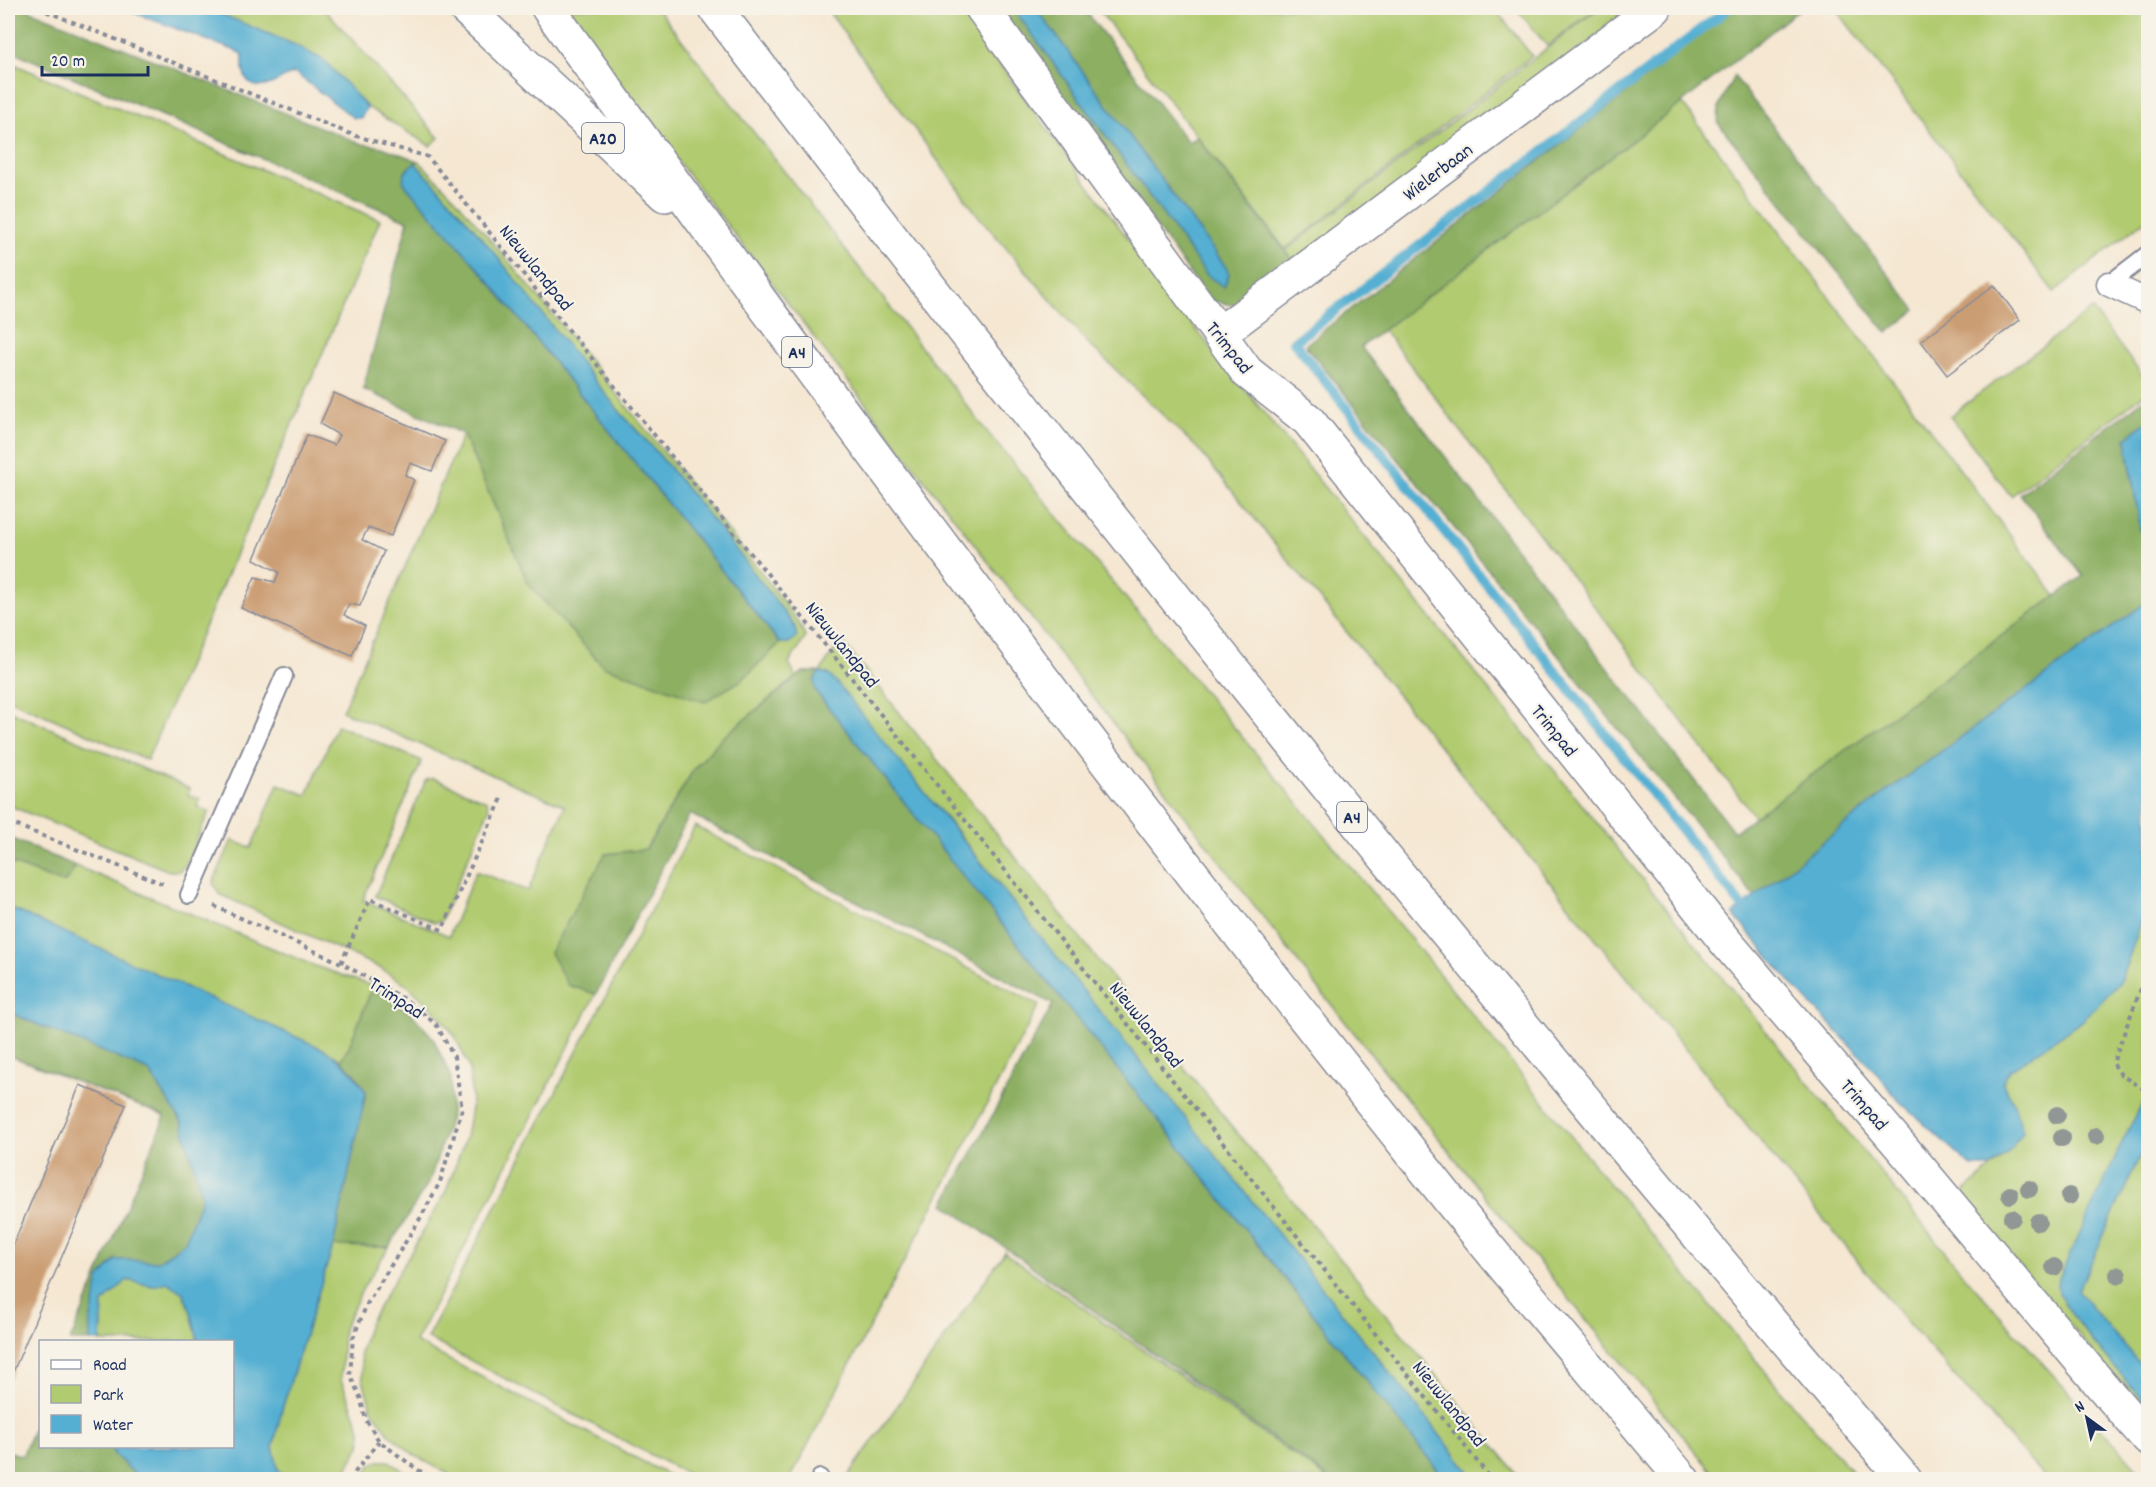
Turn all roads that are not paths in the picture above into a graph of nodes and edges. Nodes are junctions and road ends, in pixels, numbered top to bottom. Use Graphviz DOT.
graph roads {
  1 [pos="465,8"];
  2 [pos="548,8"];
  3 [pos="716,8"];
  4 [pos="982,8"];
  5 [pos="1655,8"];
  6 [pos="720,247"];
  7 [pos="2148,254"];
  8 [pos="2109,284"];
  9 [pos="2148,302"];
  10 [pos="1219,334"];
  11 [pos="284,676"];
  12 [pos="189,895"];
  13 [pos="2148,1438"];
  14 [pos="1683,1479"];
  15 [pos="1905,1479"];
  1 -- 6 [label="main road, A20"];
  2 -- 6 [label="main road, A4"];
  3 -- 15 [label="main road, A4"];
  4 -- 10 [label="main road, Trimpad"];
  5 -- 10 [label="main road, Wielerbaan"];
  6 -- 14 [label="main road, A4"];
  7 -- 8 [label="lane"];
  8 -- 9 [label="street"];
  10 -- 13 [label="main road, Trimpad"];
  11 -- 12 [label="lane"];
}
